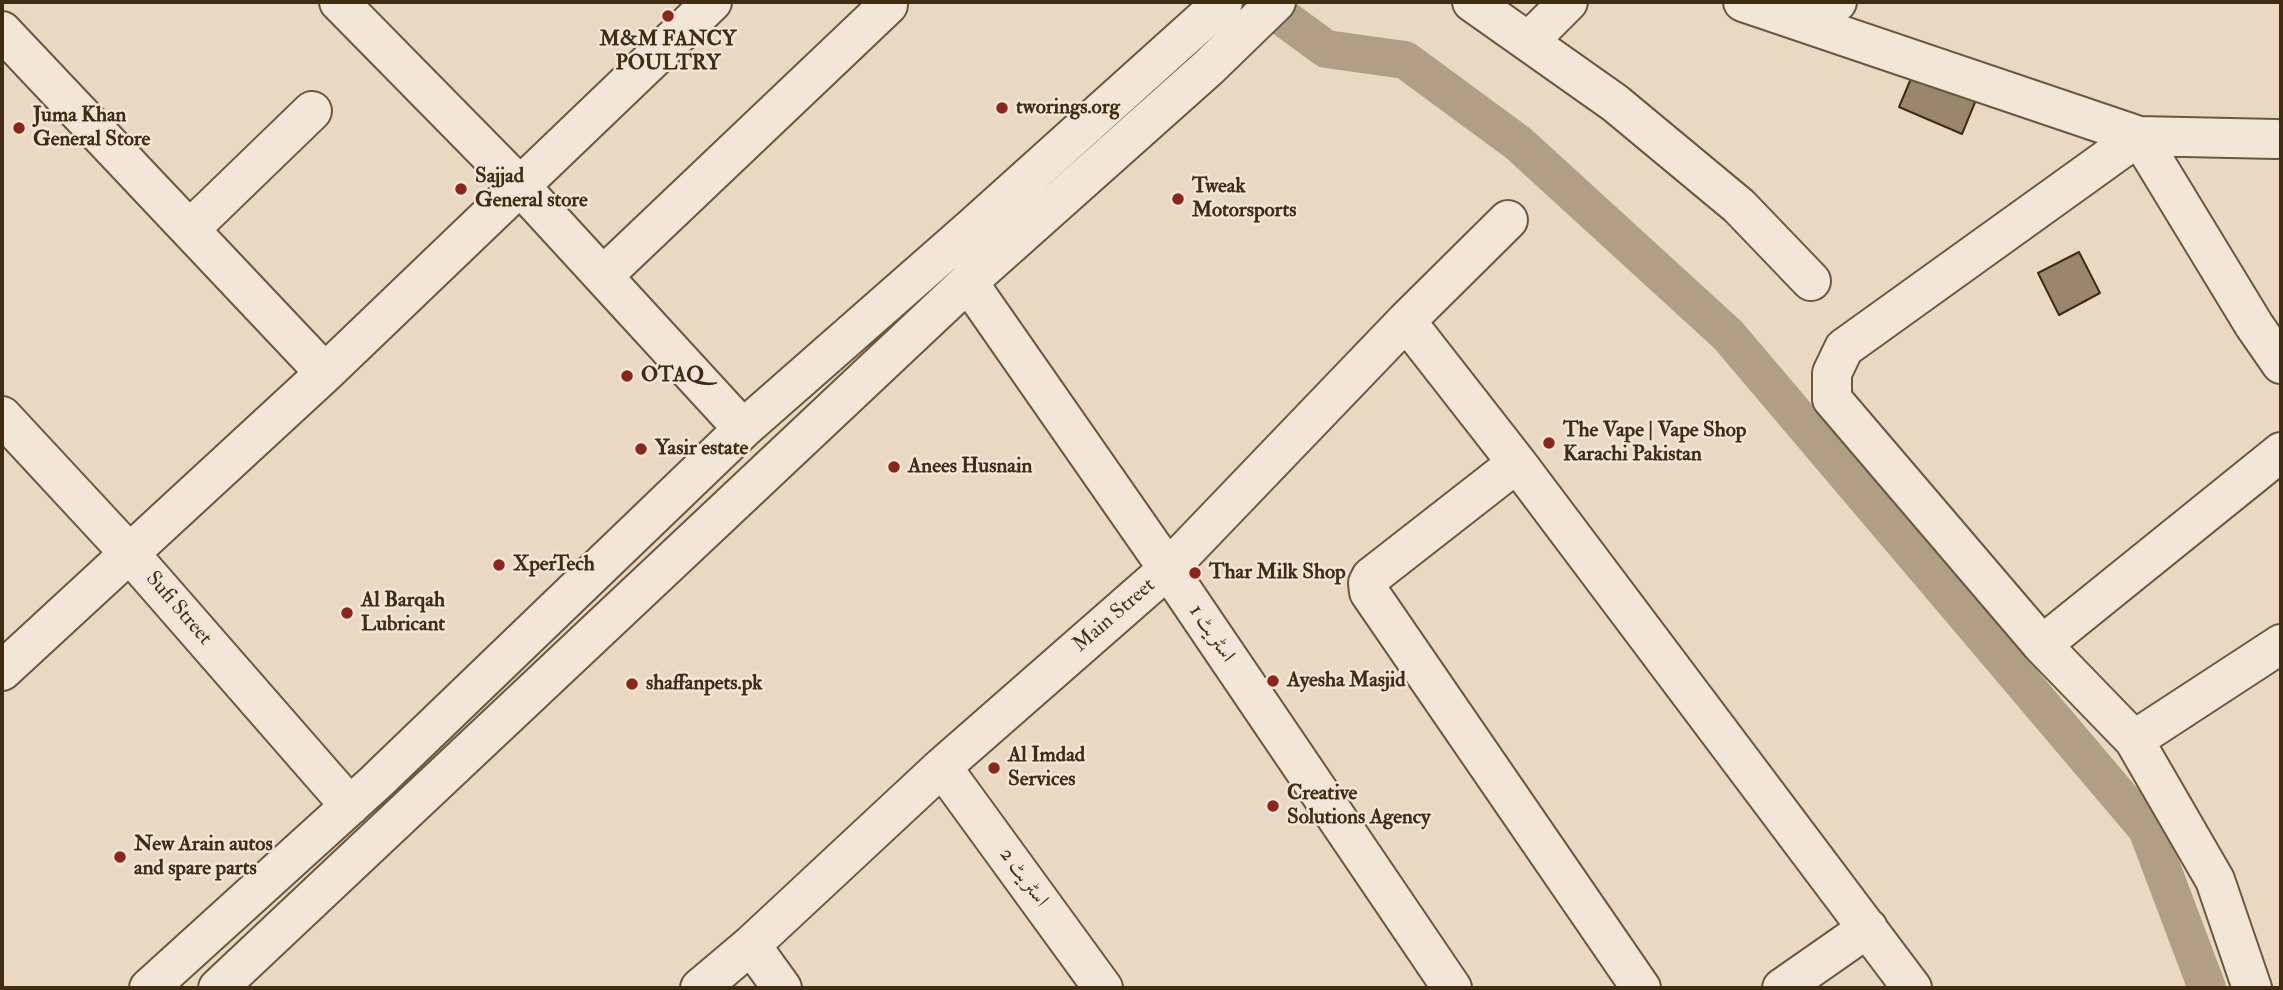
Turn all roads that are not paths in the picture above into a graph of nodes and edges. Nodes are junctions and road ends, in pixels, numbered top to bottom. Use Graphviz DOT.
graph roads {
  1 [pos="339,2"];
  2 [pos="712,2"];
  3 [pos="1223,2"];
  4 [pos="1276,2"];
  5 [pos="1472,2"];
  6 [pos="1568,2"];
  7 [pos="1743,2"];
  8 [pos="1837,2"];
  9 [pos="888,5"];
  10 [pos="1798,20"];
  11 [pos="2,31"];
  12 [pos="1529,41"];
  13 [pos="312,111"];
  14 [pos="2139,136"];
  15 [pos="2276,139"];
  16 [pos="521,187"];
  17 [pos="1508,220"];
  18 [pos="190,229"];
  19 [pos="603,276"];
  20 [pos="1811,281"];
  21 [pos="968,282"];
  22 [pos="1406,321"];
  23 [pos="2281,364"];
  24 [pos="325,373"];
  25 [pos="779,397"];
  26 [pos="2,416"];
  27 [pos="811,428"];
  28 [pos="743,429"];
  29 [pos="2281,452"];
  30 [pos="1517,463"];
  31 [pos="130,554"];
  32 [pos="1168,569"];
  33 [pos="2281,644"];
  34 [pos="2042,645"];
  35 [pos="2,671"];
  36 [pos="2134,740"];
  37 [pos="943,767"];
  38 [pos="350,806"];
  39 [pos="1868,928"];
  40 [pos="751,945"];
  41 [pos="149,988"];
  42 [pos="218,988"];
  43 [pos="701,988"];
  44 [pos="782,988"];
  45 [pos="1102,988"];
  46 [pos="1452,988"];
  47 [pos="1641,988"];
  48 [pos="1782,988"];
  49 [pos="1912,988"];
  50 [pos="2252,988"];
  1 -- 16 [label="street"];
  2 -- 16 [label="street"];
  3 -- 25 [label="street"];
  4 -- 21 [label="street"];
  5 -- 12 [label="street"];
  6 -- 12 [label="street"];
  7 -- 10 [label="street"];
  8 -- 10 [label="street"];
  9 -- 19 [label="street"];
  10 -- 14 [label="street"];
  11 -- 18 [label="street"];
  12 -- 20 [label="street"];
  13 -- 18 [label="street"];
  14 -- 15 [label="street"];
  14 -- 23 [label="street"];
  14 -- 34 [label="street"];
  16 -- 19 [label="street"];
  16 -- 24 [label="street"];
  17 -- 22 [label="street, Main Street"];
  18 -- 24 [label="street"];
  19 -- 28 [label="street"];
  21 -- 27 [label="street"];
  21 -- 32 [label="street, اسٹریٹ 1"];
  22 -- 30 [label="street"];
  22 -- 32 [label="street, Main Street"];
  24 -- 31 [label="street"];
  25 -- 27 [label="street"];
  25 -- 28 [label="street"];
  26 -- 31 [label="street, Sufi Street"];
  27 -- 42 [label="street"];
  28 -- 38 [label="street"];
  29 -- 34 [label="street"];
  30 -- 39 [label="street"];
  30 -- 47 [label="street"];
  31 -- 35 [label="street"];
  31 -- 38 [label="street, Sufi Street"];
  32 -- 37 [label="street, Main Street"];
  32 -- 46 [label="street, اسٹریٹ 1"];
  33 -- 36 [label="street"];
  34 -- 36 [label="street"];
  36 -- 50 [label="street"];
  37 -- 40 [label="street, Main Street"];
  37 -- 45 [label="street, اسٹریٹ 2"];
  38 -- 41 [label="street"];
  39 -- 48 [label="street"];
  39 -- 49 [label="street"];
  40 -- 43 [label="street, Main Street"];
  40 -- 44 [label="street"];
}
